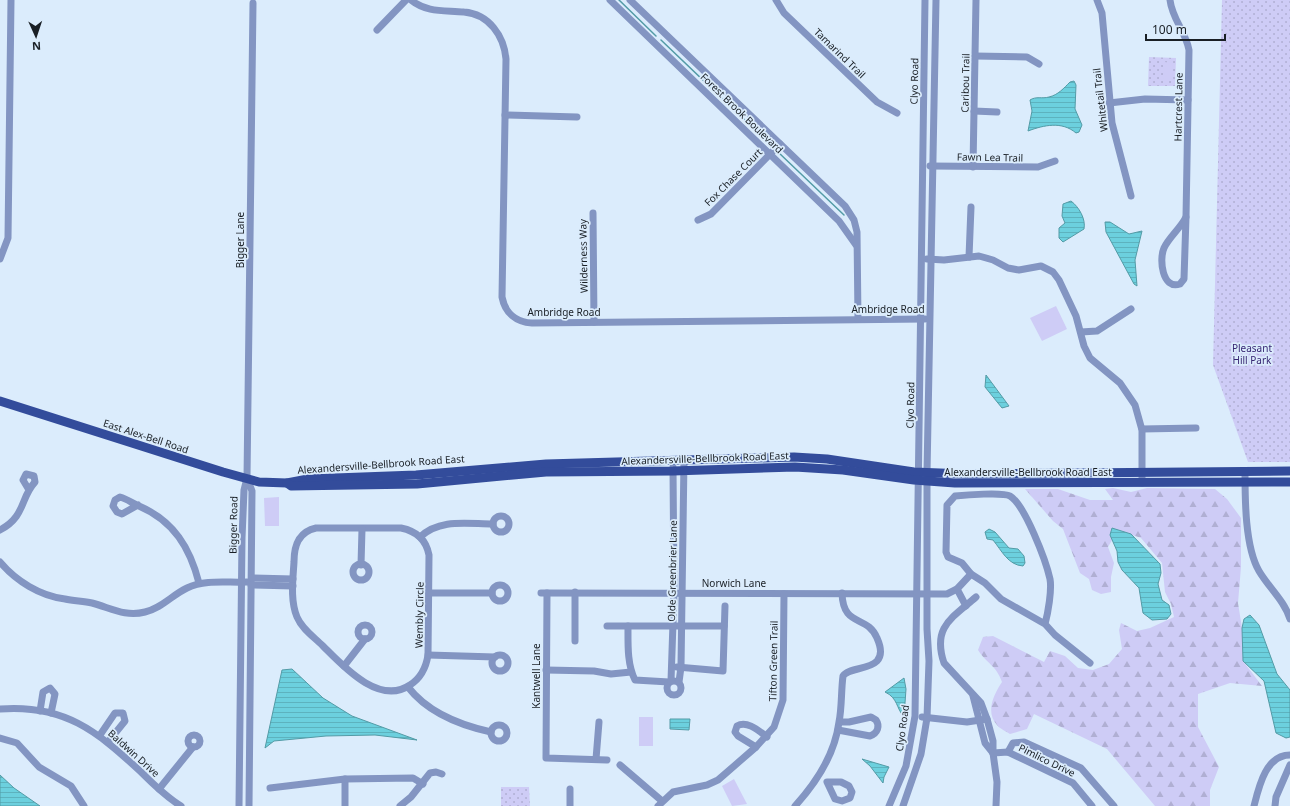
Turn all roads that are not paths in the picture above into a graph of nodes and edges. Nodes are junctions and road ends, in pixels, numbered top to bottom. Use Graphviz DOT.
graph roads {
  1 [pos="11,0"];
  2 [pos="406,0"];
  3 [pos="411,0"];
  4 [pos="610,0"];
  5 [pos="630,0"];
  6 [pos="776,0"];
  7 [pos="925,0"];
  8 [pos="936,0"];
  9 [pos="976,0"];
  10 [pos="1096,0"];
  11 [pos="1170,0"];
  12 [pos="253,3"];
  13 [pos="377,30"];
  14 [pos="975,56"];
  15 [pos="1039,64"];
  16 [pos="1188,100"];
  17 [pos="1109,103"];
  18 [pos="974,111"];
  19 [pos="997,112"];
  20 [pos="897,113"];
  21 [pos="505,115"];
  22 [pos="576,117"];
  23 [pos="780,144"];
  24 [pos="770,154"];
  25 [pos="1054,161"];
  26 [pos="923,166"];
  27 [pos="933,166"];
  28 [pos="973,167"];
  29 [pos="1131,196"];
  30 [pos="971,207"];
  31 [pos="593,213"];
  32 [pos="1186,217"];
  33 [pos="698,220"];
  34 [pos="856,245"];
  35 [pos="969,257"];
  36 [pos="0,259"];
  37 [pos="922,259"];
  38 [pos="931,259"];
  39 [pos="1131,309"];
  40 [pos="858,319"];
  41 [pos="921,319"];
  42 [pos="931,319"];
  43 [pos="594,322"];
  44 [pos="1081,332"];
  45 [pos="0,400"];
  46 [pos="1196,428"];
  47 [pos="1142,429"];
  48 [pos="684,460"];
  49 [pos="673,461"];
  50 [pos="546,468"];
  51 [pos="673,471"];
  52 [pos="684,471"];
  53 [pos="1141,471"];
  54 [pos="1290,471"];
  55 [pos="1245,472"];
  56 [pos="1045,473"];
  57 [pos="923,476"];
  58 [pos="247,478"];
  59 [pos="1245,482"];
  60 [pos="1290,482"];
  61 [pos="287,483"];
  62 [pos="1045,483"];
  63 [pos="1142,483"];
  64 [pos="29,490"];
  65 [pos="138,505"];
  66 [pos="493,524"];
  67 [pos="362,529"];
  68 [pos="0,530"];
  69 [pos="420,537"];
  70 [pos="0,562"];
  71 [pos="361,565"];
  72 [pos="971,574"];
  73 [pos="242,582"];
  74 [pos="251,582"];
  75 [pos="200,583"];
  76 [pos="293,583"];
  77 [pos="957,589"];
  78 [pos="575,592"];
  79 [pos="429,593"];
  80 [pos="492,593"];
  81 [pos="544,593"];
  82 [pos="678,593"];
  83 [pos="842,593"];
  84 [pos="784,594"];
  85 [pos="918,594"];
  86 [pos="928,594"];
  87 [pos="976,597"];
  88 [pos="725,606"];
  89 [pos="966,606"];
  90 [pos="1290,619"];
  91 [pos="1045,624"];
  92 [pos="607,626"];
  93 [pos="628,626"];
  94 [pos="673,626"];
  95 [pos="681,626"];
  96 [pos="724,626"];
  97 [pos="365,639"];
  98 [pos="575,641"];
  99 [pos="428,655"];
  100 [pos="495,657"];
  101 [pos="1090,663"];
  102 [pos="344,666"];
  103 [pos="677,667"];
  104 [pos="546,670"];
  105 [pos="631,672"];
  106 [pos="408,687"];
  107 [pos="973,696"];
  108 [pos="0,710"];
  109 [pos="40,711"];
  110 [pos="51,713"];
  111 [pos="915,716"];
  112 [pos="927,718"];
  113 [pos="987,718"];
  114 [pos="978,720"];
  115 [pos="599,722"];
  116 [pos="840,722"];
  117 [pos="838,730"];
  118 [pos="491,732"];
  119 [pos="100,736"];
  120 [pos="766,737"];
  121 [pos="0,738"];
  122 [pos="108,742"];
  123 [pos="193,747"];
  124 [pos="756,747"];
  125 [pos="1008,752"];
  126 [pos="993,753"];
  127 [pos="1290,755"];
  128 [pos="596,759"];
  129 [pos="607,760"];
  130 [pos="620,765"];
  131 [pos="1290,765"];
  132 [pos="442,774"];
  133 [pos="818,777"];
  134 [pos="344,779"];
  135 [pos="827,782"];
  136 [pos="423,784"];
  137 [pos="270,788"];
  138 [pos="159,789"];
  139 [pos="570,789"];
  140 [pos="660,804"];
  141 [pos="176,805"];
  142 [pos="995,805"];
  143 [pos="84,806"];
  144 [pos="239,806"];
  145 [pos="249,806"];
  146 [pos="345,806"];
  147 [pos="400,806"];
  148 [pos="570,806"];
  149 [pos="795,806"];
  150 [pos="889,806"];
  151 [pos="902,806"];
  152 [pos="1092,806"];
  153 [pos="1114,806"];
  154 [pos="1254,806"];
  155 [pos="1275,806"];
  1 -- 36 [label="street"];
  2 -- 13 [label="street"];
  3 -- 21 [label="street, Ambridge Road"];
  4 -- 24 [label="street, Forest Brook Boulevard"];
  5 -- 23 [label="street, Forest Brook Boulevard"];
  6 -- 20 [label="street, Tamarind Trail"];
  7 -- 26 [label="street, Clyo Road"];
  8 -- 27 [label="street, Clyo Road"];
  9 -- 14 [label="street, Caribou Trail"];
  10 -- 17 [label="street, Whitetail Trail"];
  11 -- 16 [label="street, Hartcrest Lane"];
  12 -- 58 [label="street, Bigger Lane"];
  14 -- 15 [label="street"];
  14 -- 18 [label="street, Caribou Trail"];
  16 -- 17 [label="street"];
  16 -- 32 [label="street, Hartcrest Lane"];
  17 -- 29 [label="street, Whitetail Trail"];
  18 -- 19 [label="street"];
  18 -- 28 [label="street, Caribou Trail"];
  21 -- 22 [label="street"];
  21 -- 43 [label="street, Ambridge Road"];
  23 -- 24 [label="street, Fox Chase Court"];
  23 -- 34 [label="street, Forest Brook Boulevard"];
  24 -- 33 [label="street, Fox Chase Court"];
  24 -- 34 [label="street, Forest Brook Boulevard"];
  25 -- 28 [label="street, Fawn Lea Trail"];
  26 -- 27 [label="street, Fawn Lea Trail"];
  26 -- 37 [label="street, Clyo Road"];
  27 -- 28 [label="street, Fawn Lea Trail"];
  27 -- 38 [label="street, Clyo Road"];
  30 -- 35 [label="street"];
  31 -- 43 [label="street, Wilderness Way"];
  32 -- 32 [label="street, Hartcrest Lane"];
  34 -- 40 [label="street, Forest Brook Boulevard"];
  35 -- 38 [label="street"];
  35 -- 44 [label="street"];
  37 -- 38 [label="street"];
  37 -- 41 [label="street, Clyo Road"];
  38 -- 42 [label="street, Clyo Road"];
  39 -- 44 [label="street"];
  40 -- 41 [label="street, Ambridge Road"];
  40 -- 43 [label="street, Ambridge Road"];
  41 -- 42 [label="street, Ambridge Road"];
  41 -- 57 [label="street, Clyo Road"];
  42 -- 57 [label="street, Clyo Road"];
  44 -- 47 [label="street"];
  45 -- 58 [label="main road, East Alex-Bell Road"];
  46 -- 47 [label="street"];
  47 -- 53 [label="street"];
  48 -- 49 [label="main road, Alexandersville-Bellbrook Road East"];
  48 -- 52 [label="street, Olde Greenbrier Lane"];
  48 -- 57 [label="main road, Alexandersville-Bellbrook Road East"];
  49 -- 50 [label="main road, Alexandersville-Bellbrook Road East"];
  49 -- 51 [label="street, Olde Greenbrier Lane"];
  50 -- 51 [label="main road, Alexandersville-Bellbrook Road East"];
  50 -- 61 [label="main road, Alexandersville-Bellbrook Road East"];
  51 -- 52 [label="main road, Alexandersville-Bellbrook Road East"];
  51 -- 82 [label="street, Olde Greenbrier Lane"];
  52 -- 57 [label="main road, Alexandersville-Bellbrook Road East"];
  52 -- 82 [label="street, Olde Greenbrier Lane"];
  53 -- 55 [label="main road, Alexandersville-Bellbrook Road East"];
  53 -- 56 [label="main road, Alexandersville-Bellbrook Road East"];
  53 -- 63 [label="street"];
  54 -- 55 [label="main road, Alexandersville-Bellbrook Road East"];
  55 -- 59 [label="street"];
  56 -- 57 [label="main road, Alexandersville-Bellbrook Road East"];
  56 -- 62 [label="main road"];
  57 -- 62 [label="main road, Alexandersville-Bellbrook Road East"];
  57 -- 85 [label="street, Clyo Road"];
  57 -- 86 [label="street, Clyo Road"];
  58 -- 61 [label="main road, East Alex-Bell Road"];
  58 -- 73 [label="street, Bigger Road"];
  58 -- 74 [label="street, Bigger Road"];
  59 -- 60 [label="main road, Alexandersville-Bellbrook Road East"];
  59 -- 63 [label="main road, Alexandersville-Bellbrook Road East"];
  59 -- 90 [label="street"];
  62 -- 63 [label="main road, Alexandersville-Bellbrook Road East"];
  64 -- 68 [label="street"];
  65 -- 75 [label="street"];
  66 -- 69 [label="street"];
  67 -- 69 [label="street"];
  67 -- 71 [label="street"];
  67 -- 76 [label="street"];
  69 -- 79 [label="street, Wembly Circle"];
  70 -- 75 [label="street"];
  72 -- 77 [label="street"];
  72 -- 91 [label="street"];
  72 -- 91 [label="street"];
  73 -- 74 [label="street"];
  73 -- 75 [label="street"];
  73 -- 144 [label="street, Bigger Road"];
  74 -- 76 [label="street"];
  74 -- 145 [label="street, Bigger Road"];
  76 -- 102 [label="street"];
  77 -- 86 [label="street, Norwich Lane"];
  77 -- 89 [label="street"];
  78 -- 81 [label="street, Norwich Lane"];
  78 -- 82 [label="street, Norwich Lane"];
  78 -- 98 [label="street"];
  79 -- 80 [label="street"];
  79 -- 99 [label="street, Wembly Circle"];
  81 -- 104 [label="street, Kantwell Lane"];
  82 -- 84 [label="street, Norwich Lane"];
  82 -- 94 [label="street, Olde Greenbrier Lane"];
  82 -- 95 [label="street, Olde Greenbrier Lane"];
  83 -- 84 [label="street, Norwich Lane"];
  83 -- 85 [label="street, Norwich Lane"];
  83 -- 116 [label="street"];
  84 -- 120 [label="street, Tifton Green Trail"];
  85 -- 86 [label="street, Norwich Lane"];
  85 -- 111 [label="street, Clyo Road"];
  86 -- 112 [label="street, Clyo Road"];
  87 -- 89 [label="street"];
  88 -- 96 [label="street"];
  89 -- 107 [label="street"];
  91 -- 101 [label="street"];
  92 -- 93 [label="street"];
  93 -- 94 [label="street"];
  93 -- 105 [label="street"];
  94 -- 95 [label="street"];
  94 -- 103 [label="street, Olde Greenbrier Lane"];
  95 -- 96 [label="street"];
  95 -- 103 [label="street, Olde Greenbrier Lane"];
  96 -- 103 [label="street"];
  97 -- 102 [label="street"];
  99 -- 100 [label="street"];
  99 -- 106 [label="street, Wembly Circle"];
  102 -- 106 [label="street"];
  103 -- 105 [label="street, Olde Greenbrier Lane"];
  104 -- 105 [label="street"];
  104 -- 128 [label="street, Kantwell Lane"];
  106 -- 118 [label="street"];
  107 -- 113 [label="street"];
  107 -- 114 [label="street"];
  108 -- 109 [label="street, Baldwin Drive"];
  109 -- 110 [label="street, Baldwin Drive"];
  109 -- 110 [label="street"];
  110 -- 119 [label="street, Baldwin Drive"];
  111 -- 112 [label="street"];
  111 -- 150 [label="street, Clyo Road"];
  112 -- 114 [label="street"];
  112 -- 151 [label="street, Clyo Road"];
  113 -- 114 [label="street"];
  113 -- 126 [label="street"];
  114 -- 126 [label="street"];
  115 -- 128 [label="street"];
  116 -- 117 [label="street"];
  116 -- 117 [label="street"];
  117 -- 133 [label="street"];
  119 -- 122 [label="street, Baldwin Drive"];
  119 -- 122 [label="street"];
  120 -- 124 [label="street, Tifton Green Trail"];
  120 -- 124 [label="street"];
  121 -- 143 [label="street"];
  122 -- 138 [label="street, Baldwin Drive"];
  123 -- 138 [label="street"];
  124 -- 140 [label="street, Tifton Green Trail"];
  125 -- 126 [label="street, Pimlico Drive"];
  125 -- 152 [label="street, Pimlico Drive"];
  125 -- 153 [label="street, Pimlico Drive"];
  126 -- 142 [label="street"];
  127 -- 154 [label="street"];
  128 -- 129 [label="street"];
  130 -- 140 [label="street"];
  131 -- 155 [label="street"];
  132 -- 136 [label="street"];
  133 -- 135 [label="street"];
  133 -- 149 [label="street"];
  134 -- 136 [label="street"];
  134 -- 137 [label="street"];
  134 -- 146 [label="street"];
  136 -- 147 [label="street"];
  138 -- 141 [label="street, Baldwin Drive"];
  139 -- 148 [label="street"];
}
